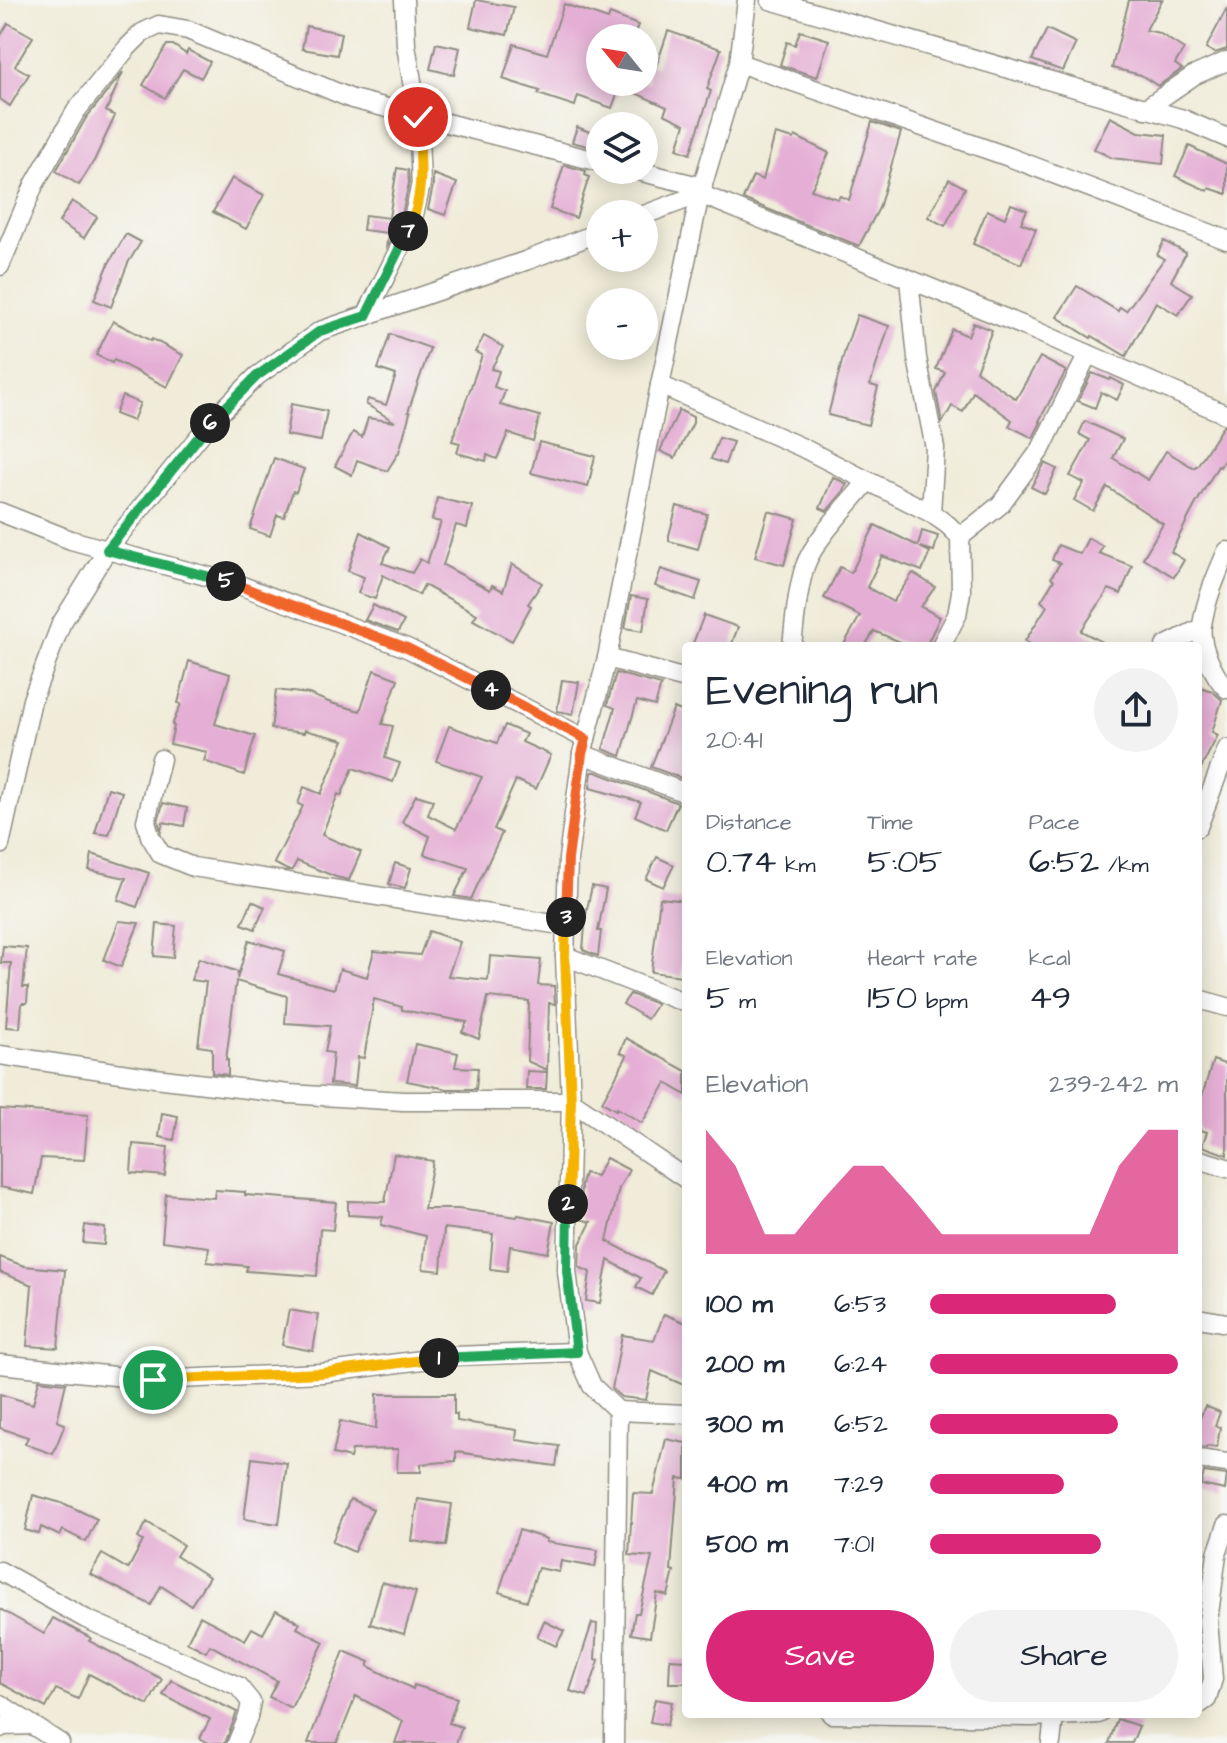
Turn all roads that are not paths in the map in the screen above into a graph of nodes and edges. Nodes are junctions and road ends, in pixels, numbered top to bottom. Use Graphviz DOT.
graph roads {
  1 [pos="404,0"];
  2 [pos="747,0"];
  3 [pos="770,0"];
  4 [pos="1227,61"];
  5 [pos="739,63"];
  6 [pos="1145,109"];
  7 [pos="418,117"];
  8 [pos="1227,138"];
  9 [pos="586,159"];
  10 [pos="658,177"];
  11 [pos="701,190"];
  12 [pos="658,209"];
  13 [pos="586,237"];
  14 [pos="1227,240"];
  15 [pos="0,266"];
  16 [pos="909,279"];
  17 [pos="366,316"];
  18 [pos="1088,354"];
  19 [pos="660,385"];
  20 [pos="1227,415"];
  21 [pos="868,481"];
  22 [pos="0,512"];
  23 [pos="931,513"];
  24 [pos="960,537"];
  25 [pos="107,550"];
  26 [pos="1227,551"];
  27 [pos="1201,628"];
  28 [pos="793,642"];
  29 [pos="943,642"];
  30 [pos="1173,642"];
  31 [pos="607,658"];
  32 [pos="682,678"];
  33 [pos="1227,689"];
  34 [pos="584,747"];
  35 [pos="1227,749"];
  36 [pos="161,759"];
  37 [pos="682,791"];
  38 [pos="1202,816"];
  39 [pos="0,845"];
  40 [pos="566,926"];
  41 [pos="565,956"];
  42 [pos="1202,1000"];
  43 [pos="682,1001"];
  44 [pos="1227,1007"];
  45 [pos="0,1055"];
  46 [pos="571,1101"];
  47 [pos="1202,1160"];
  48 [pos="1227,1168"];
  49 [pos="682,1176"];
  50 [pos="1202,1319"];
  51 [pos="1227,1323"];
  52 [pos="577,1352"];
  53 [pos="0,1364"];
  54 [pos="618,1411"];
  55 [pos="682,1414"];
  56 [pos="1202,1460"];
  57 [pos="1227,1463"];
  58 [pos="1227,1525"];
  59 [pos="0,1571"];
  60 [pos="1202,1702"];
  61 [pos="0,1704"];
  62 [pos="1054,1718"];
  63 [pos="31,1725"];
  64 [pos="0,1728"];
  65 [pos="60,1743"];
  66 [pos="237,1743"];
  67 [pos="614,1743"];
  68 [pos="1051,1743"];
  1 -- 7 [label="street"];
  2 -- 5 [label="street"];
  3 -- 6 [label="street"];
  4 -- 6 [label="street"];
  5 -- 11 [label="street"];
  5 -- 14 [label="street"];
  6 -- 8 [label="street"];
  7 -- 9 [label="street"];
  7 -- 15 [label="street"];
  7 -- 17 [label="street"];
  10 -- 11 [label="street"];
  11 -- 12 [label="street"];
  11 -- 16 [label="street"];
  11 -- 19 [label="street"];
  13 -- 17 [label="street"];
  16 -- 18 [label="street"];
  16 -- 23 [label="street"];
  17 -- 25 [label="street"];
  18 -- 20 [label="street"];
  18 -- 24 [label="street"];
  19 -- 21 [label="street"];
  19 -- 31 [label="street"];
  21 -- 23 [label="street"];
  21 -- 28 [label="street"];
  22 -- 25 [label="street"];
  23 -- 24 [label="street"];
  24 -- 29 [label="street"];
  25 -- 34 [label="street"];
  25 -- 39 [label="street"];
  26 -- 27 [label="street"];
  27 -- 30 [label="street"];
  27 -- 33 [label="street"];
  31 -- 32 [label="street"];
  31 -- 34 [label="street"];
  34 -- 37 [label="street"];
  34 -- 40 [label="street"];
  35 -- 38 [label="street"];
  36 -- 40 [label="street"];
  40 -- 41 [label="street"];
  41 -- 43 [label="street"];
  41 -- 46 [label="street"];
  42 -- 44 [label="street"];
  45 -- 46 [label="street"];
  46 -- 49 [label="street"];
  46 -- 52 [label="street"];
  47 -- 48 [label="street"];
  50 -- 51 [label="street"];
  52 -- 53 [label="street"];
  52 -- 54 [label="street"];
  54 -- 55 [label="street"];
  54 -- 67 [label="street"];
  56 -- 57 [label="street"];
  58 -- 60 [label="street"];
  59 -- 66 [label="street"];
  61 -- 63 [label="street"];
  62 -- 68 [label="street"];
  63 -- 64 [label="street"];
  63 -- 65 [label="street"];
}
